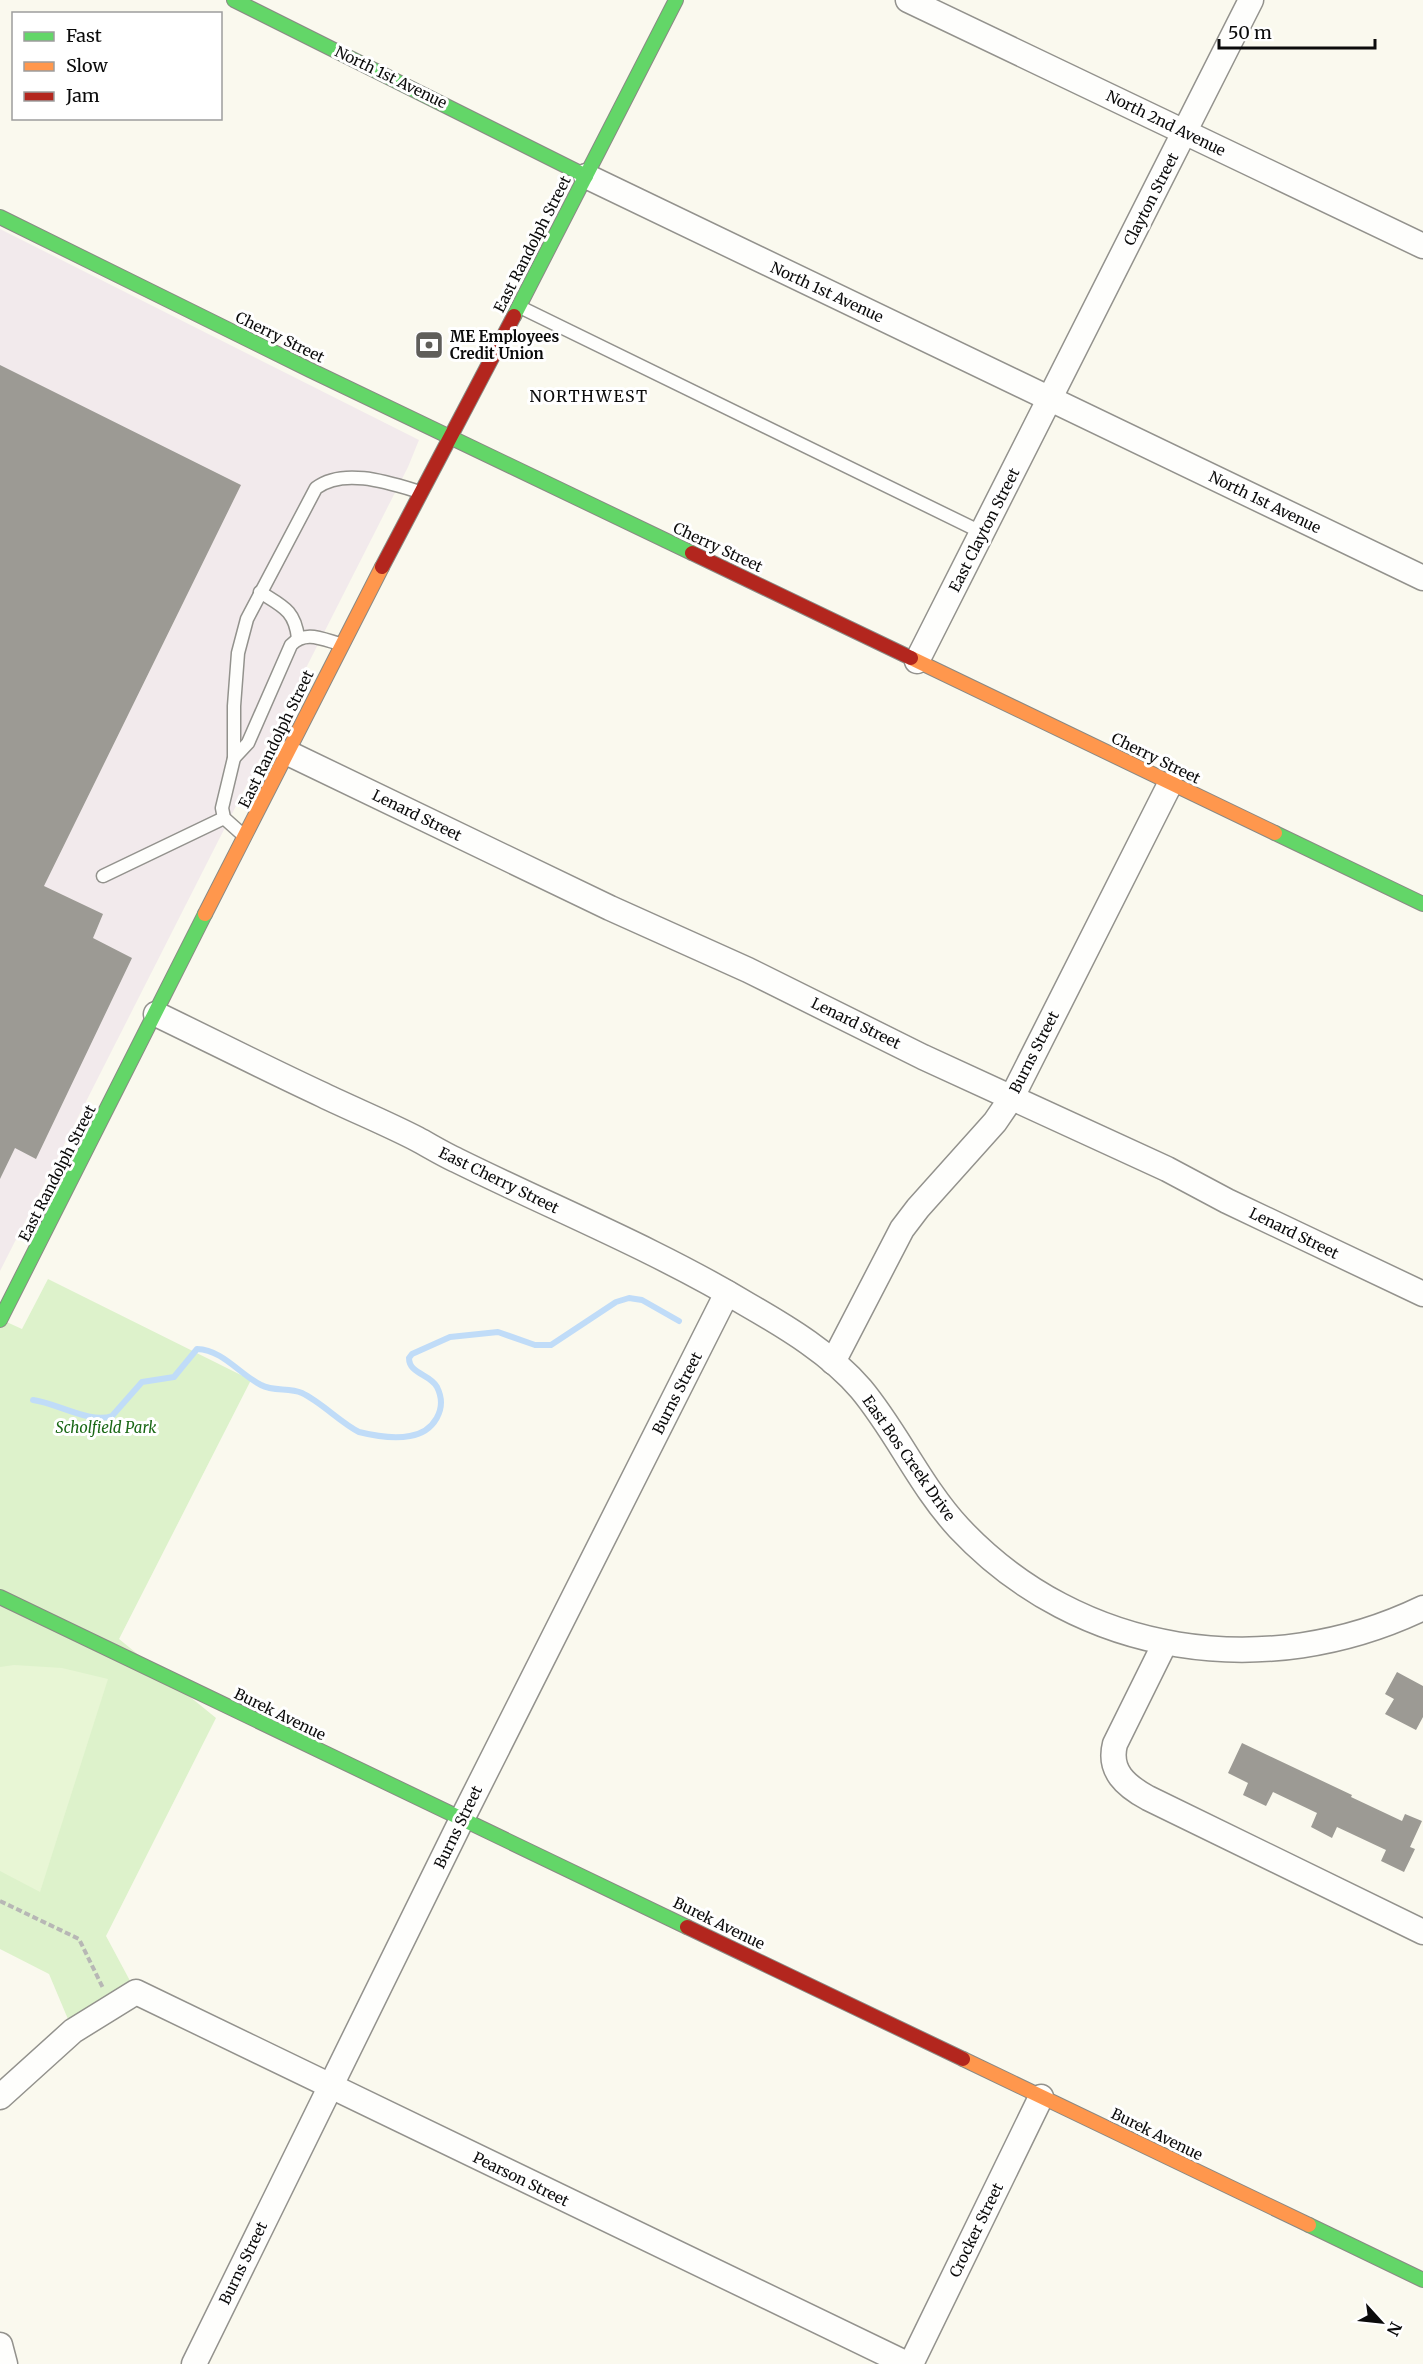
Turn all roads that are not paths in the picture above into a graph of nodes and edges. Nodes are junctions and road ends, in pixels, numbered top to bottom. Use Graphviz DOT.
graph roads {
  1 [pos="234,0"];
  2 [pos="676,0"];
  3 [pos="908,0"];
  4 [pos="1251,0"];
  5 [pos="1184,133"];
  6 [pos="586,176"];
  7 [pos="0,217"];
  8 [pos="1423,246"];
  9 [pos="519,306"];
  10 [pos="1051,398"];
  11 [pos="451,438"];
  12 [pos="422,492"];
  13 [pos="982,533"];
  14 [pos="1423,578"];
  15 [pos="260,592"];
  16 [pos="298,638"];
  17 [pos="341,644"];
  18 [pos="918,661"];
  19 [pos="288,753"];
  20 [pos="234,758"];
  21 [pos="1170,784"];
  22 [pos="224,818"];
  23 [pos="245,837"];
  24 [pos="103,876"];
  25 [pos="1423,903"];
  26 [pos="156,1014"];
  27 [pos="1012,1097"];
  28 [pos="727,1293"];
  29 [pos="1423,1294"];
  30 [pos="0,1320"];
  31 [pos="833,1362"];
  32 [pos="0,1597"];
  33 [pos="1423,1608"];
  34 [pos="1165,1643"];
  35 [pos="462,1819"];
  36 [pos="1423,1932"];
  37 [pos="330,2086"];
  38 [pos="0,2097"];
  39 [pos="1041,2097"];
  40 [pos="1423,2280"];
  41 [pos="0,2345"];
  42 [pos="203,2361"];
  43 [pos="5,2364"];
  44 [pos="909,2364"];
  1 -- 6 [label="street, North 1st Avenue"];
  2 -- 6 [label="street, East Randolph Street"];
  3 -- 5 [label="street, North 2nd Avenue"];
  4 -- 5 [label="street, Clayton Street"];
  5 -- 8 [label="street, North 2nd Avenue"];
  5 -- 10 [label="street, Clayton Street"];
  6 -- 9 [label="street, East Randolph Street"];
  6 -- 10 [label="street, North 1st Avenue"];
  7 -- 11 [label="street, Cherry Street"];
  9 -- 11 [label="street, East Randolph Street"];
  9 -- 13 [label="lane"];
  10 -- 13 [label="street, East Clayton Street"];
  10 -- 14 [label="street, North 1st Avenue"];
  11 -- 12 [label="street, East Randolph Street"];
  11 -- 18 [label="street, Cherry Street"];
  12 -- 15 [label="lane"];
  12 -- 17 [label="street, East Randolph Street"];
  13 -- 18 [label="street, East Clayton Street"];
  15 -- 16 [label="lane"];
  15 -- 20 [label="lane"];
  16 -- 17 [label="lane"];
  16 -- 20 [label="lane"];
  17 -- 19 [label="street, East Randolph Street"];
  18 -- 21 [label="street, Cherry Street"];
  19 -- 23 [label="street, East Randolph Street"];
  19 -- 27 [label="street, Lenard Street"];
  20 -- 22 [label="lane"];
  21 -- 25 [label="street, Cherry Street"];
  21 -- 27 [label="street, Burns Street"];
  22 -- 23 [label="lane"];
  22 -- 24 [label="lane"];
  23 -- 26 [label="street, East Randolph Street"];
  26 -- 28 [label="street, East Cherry Street"];
  26 -- 30 [label="street, East Randolph Street"];
  27 -- 29 [label="street, Lenard Street"];
  27 -- 31 [label="street, Burns Street"];
  28 -- 31 [label="street, East Cherry Street"];
  28 -- 35 [label="street, Burns Street"];
  31 -- 34 [label="street, East Bos Creek Drive"];
  32 -- 35 [label="street, Burek Avenue"];
  33 -- 34 [label="street, East Bos Creek Drive"];
  34 -- 36 [label="street"];
  35 -- 37 [label="street, Burns Street"];
  35 -- 39 [label="street, Burek Avenue"];
  37 -- 38 [label="street, Pearson Street"];
  37 -- 42 [label="street, Burns Street"];
  37 -- 44 [label="street, Pearson Street"];
  39 -- 40 [label="street, Burek Avenue"];
  39 -- 44 [label="street, Crocker Street"];
  41 -- 43 [label="street"];
}
